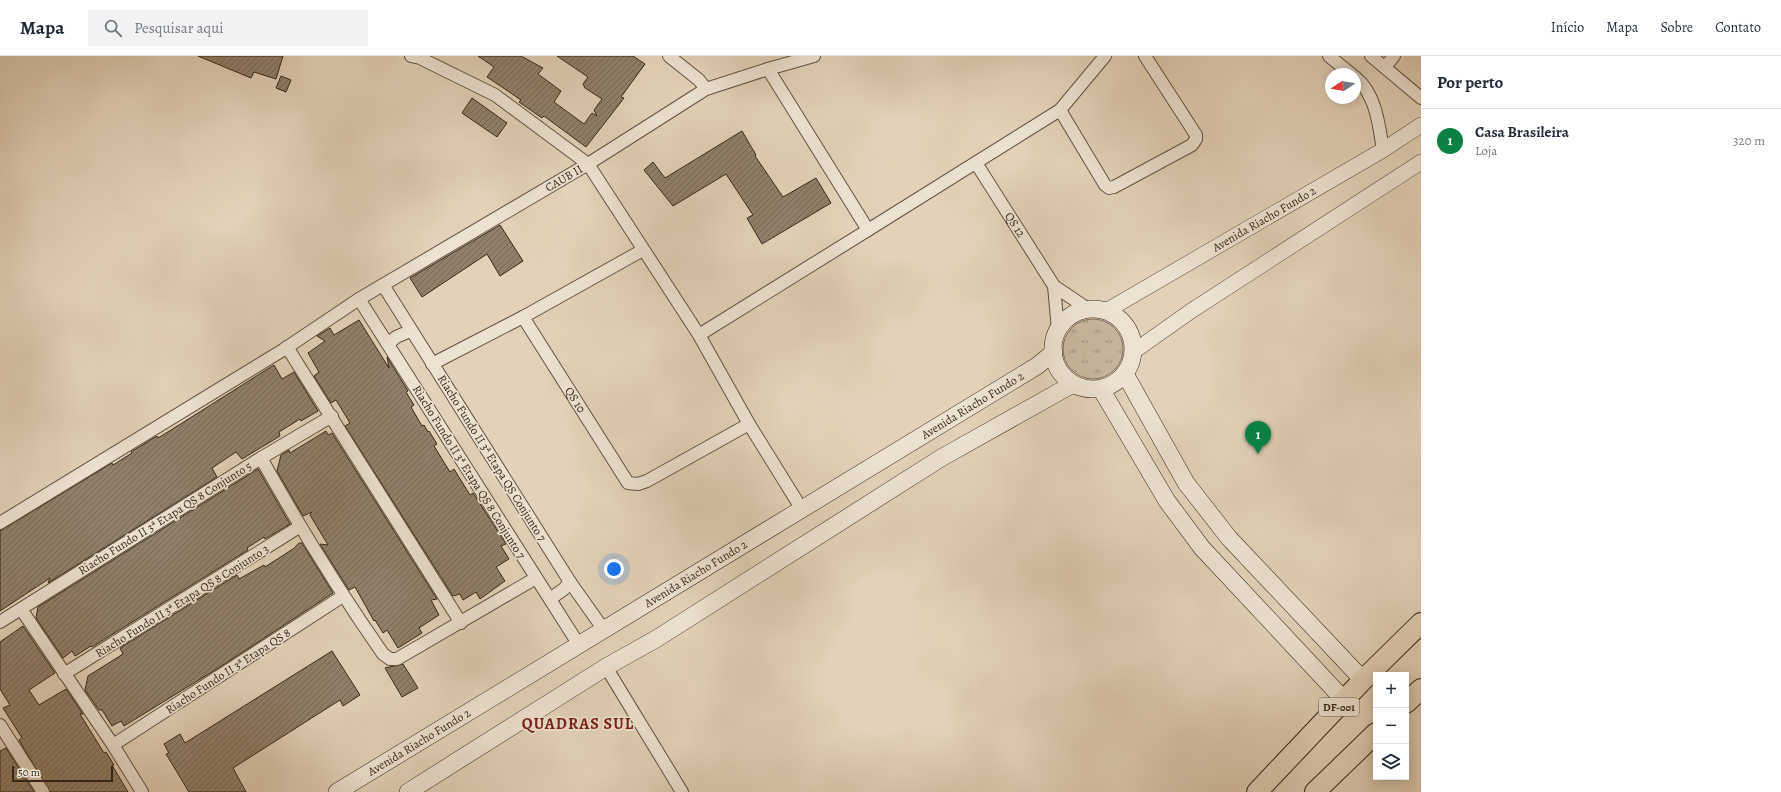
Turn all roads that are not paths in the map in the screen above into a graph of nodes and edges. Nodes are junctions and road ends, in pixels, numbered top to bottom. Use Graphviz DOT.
graph roads {
  1 [pos="411,56"];
  2 [pos="669,56"];
  3 [pos="814,56"];
  4 [pos="1105,56"];
  5 [pos="1145,56"];
  6 [pos="1329,56"];
  7 [pos="1372,56"];
  8 [pos="1394,56"];
  9 [pos="785,60"];
  10 [pos="1386,67"];
  11 [pos="1344,68"];
  12 [pos="768,69"];
  13 [pos="1361,85"];
  14 [pos="706,89"];
  15 [pos="1421,98"];
  16 [pos="1060,110"];
  17 [pos="1421,125"];
  18 [pos="1383,150"];
  19 [pos="1421,162"];
  20 [pos="976,163"];
  21 [pos="588,164"];
  22 [pos="868,230"];
  23 [pos="643,250"];
  24 [pos="383,285"];
  25 [pos="1054,286"];
  26 [pos="359,299"];
  27 [pos="1088,309"];
  28 [pos="1106,311"];
  29 [pos="523,317"];
  30 [pos="1058,330"];
  31 [pos="410,331"];
  32 [pos="699,335"];
  33 [pos="388,344"];
  34 [pos="287,348"];
  35 [pos="1054,352"];
  36 [pos="1133,352"];
  37 [pos="432,364"];
  38 [pos="1125,374"];
  39 [pos="1073,384"];
  40 [pos="1101,389"];
  41 [pos="332,416"];
  42 [pos="749,424"];
  43 [pos="261,458"];
  44 [pos="801,508"];
  45 [pos="0,523"];
  46 [pos="299,527"];
  47 [pos="536,578"];
  48 [pos="570,582"];
  49 [pos="344,596"];
  50 [pos="550,598"];
  51 [pos="21,609"];
  52 [pos="0,622"];
  53 [pos="461,623"];
  54 [pos="1421,623"];
  55 [pos="604,630"];
  56 [pos="579,646"];
  57 [pos="606,667"];
  58 [pos="64,674"];
  59 [pos="1362,680"];
  60 [pos="1421,688"];
  61 [pos="1409,700"];
  62 [pos="1345,701"];
  63 [pos="0,725"];
  64 [pos="1373,735"];
  65 [pos="113,745"];
  66 [pos="43,792"];
  67 [pos="142,792"];
  68 [pos="337,792"];
  69 [pos="408,792"];
  70 [pos="682,792"];
  71 [pos="1258,792"];
  72 [pos="1315,792"];
  1 -- 21 [label="street, CAUB II"];
  2 -- 14 [label="street"];
  3 -- 9 [label="street"];
  4 -- 16 [label="street"];
  5 -- 16 [label="street"];
  6 -- 11 [label="street"];
  7 -- 10 [label="street"];
  8 -- 10 [label="street"];
  9 -- 12 [label="street"];
  10 -- 15 [label="street"];
  12 -- 14 [label="street"];
  12 -- 22 [label="street"];
  13 -- 18 [label="street"];
  14 -- 21 [label="street"];
  16 -- 20 [label="street"];
  17 -- 18 [label="street, Avenida Riacho Fundo 2"];
  18 -- 28 [label="street, Avenida Riacho Fundo 2"];
  19 -- 36 [label="street"];
  20 -- 22 [label="street"];
  20 -- 25 [label="street, QS 12"];
  21 -- 23 [label="street"];
  21 -- 24 [label="street, CAUB II"];
  22 -- 32 [label="street"];
  23 -- 29 [label="street"];
  23 -- 32 [label="street"];
  24 -- 26 [label="street, CAUB II"];
  24 -- 31 [label="street, Riacho Fundo II 3ª Etapa QS Conjunto 7"];
  25 -- 27 [label="street, QS 12"];
  25 -- 30 [label="street, QS 12"];
  26 -- 33 [label="street, Riacho Fundo II 3ª Etapa QS 8 Conjunto 7"];
  26 -- 34 [label="street, CAUB II"];
  27 -- 28 [label="main road"];
  27 -- 30 [label="main road"];
  28 -- 36 [label="main road"];
  29 -- 37 [label="street"];
  29 -- 42 [label="street, QS 10"];
  30 -- 35 [label="main road"];
  31 -- 33 [label="street"];
  31 -- 37 [label="street, Riacho Fundo II 3ª Etapa QS Conjunto 7"];
  32 -- 42 [label="street"];
  33 -- 47 [label="street, Riacho Fundo II 3ª Etapa QS 8 Conjunto 7"];
  34 -- 41 [label="street"];
  34 -- 45 [label="street"];
  35 -- 39 [label="main road"];
  35 -- 44 [label="main road, Avenida Riacho Fundo 2"];
  36 -- 38 [label="main road"];
  37 -- 48 [label="street, Riacho Fundo II 3ª Etapa QS Conjunto 7"];
  38 -- 40 [label="main road"];
  38 -- 59 [label="main road"];
  39 -- 40 [label="main road"];
  39 -- 57 [label="main road"];
  40 -- 62 [label="main road"];
  41 -- 43 [label="street, Riacho Fundo II 3ª Etapa QS 8 Conjunto 5"];
  41 -- 53 [label="street"];
  42 -- 44 [label="street"];
  43 -- 46 [label="street"];
  43 -- 51 [label="street, Riacho Fundo II 3ª Etapa QS 8 Conjunto 5"];
  44 -- 55 [label="main road, Avenida Riacho Fundo 2"];
  46 -- 49 [label="street"];
  46 -- 58 [label="street, Riacho Fundo II 3ª Etapa QS 8 Conjunto 3"];
  47 -- 50 [label="street, Riacho Fundo II 3ª Etapa QS 8 Conjunto 7"];
  47 -- 53 [label="street"];
  48 -- 50 [label="street"];
  48 -- 55 [label="street, Riacho Fundo II 3ª Etapa QS Conjunto 7"];
  49 -- 53 [label="street"];
  49 -- 65 [label="street, Riacho Fundo II 3ª Etapa QS 8"];
  50 -- 56 [label="street, Riacho Fundo II 3ª Etapa QS 8 Conjunto 7"];
  51 -- 52 [label="street, Riacho Fundo II 3ª Etapa QS 8 Conjunto 5"];
  51 -- 58 [label="street"];
  54 -- 59 [label="highway, DF-001"];
  55 -- 56 [label="main road, Avenida Riacho Fundo 2"];
  56 -- 68 [label="main road, Avenida Riacho Fundo 2"];
  57 -- 69 [label="main road"];
  57 -- 70 [label="street"];
  58 -- 65 [label="street"];
  59 -- 62 [label="highway, DF-001"];
  60 -- 61 [label="highway"];
  62 -- 71 [label="highway, DF-001"];
  63 -- 66 [label="street"];
  64 -- 72 [label="highway"];
  65 -- 67 [label="street"];
}
